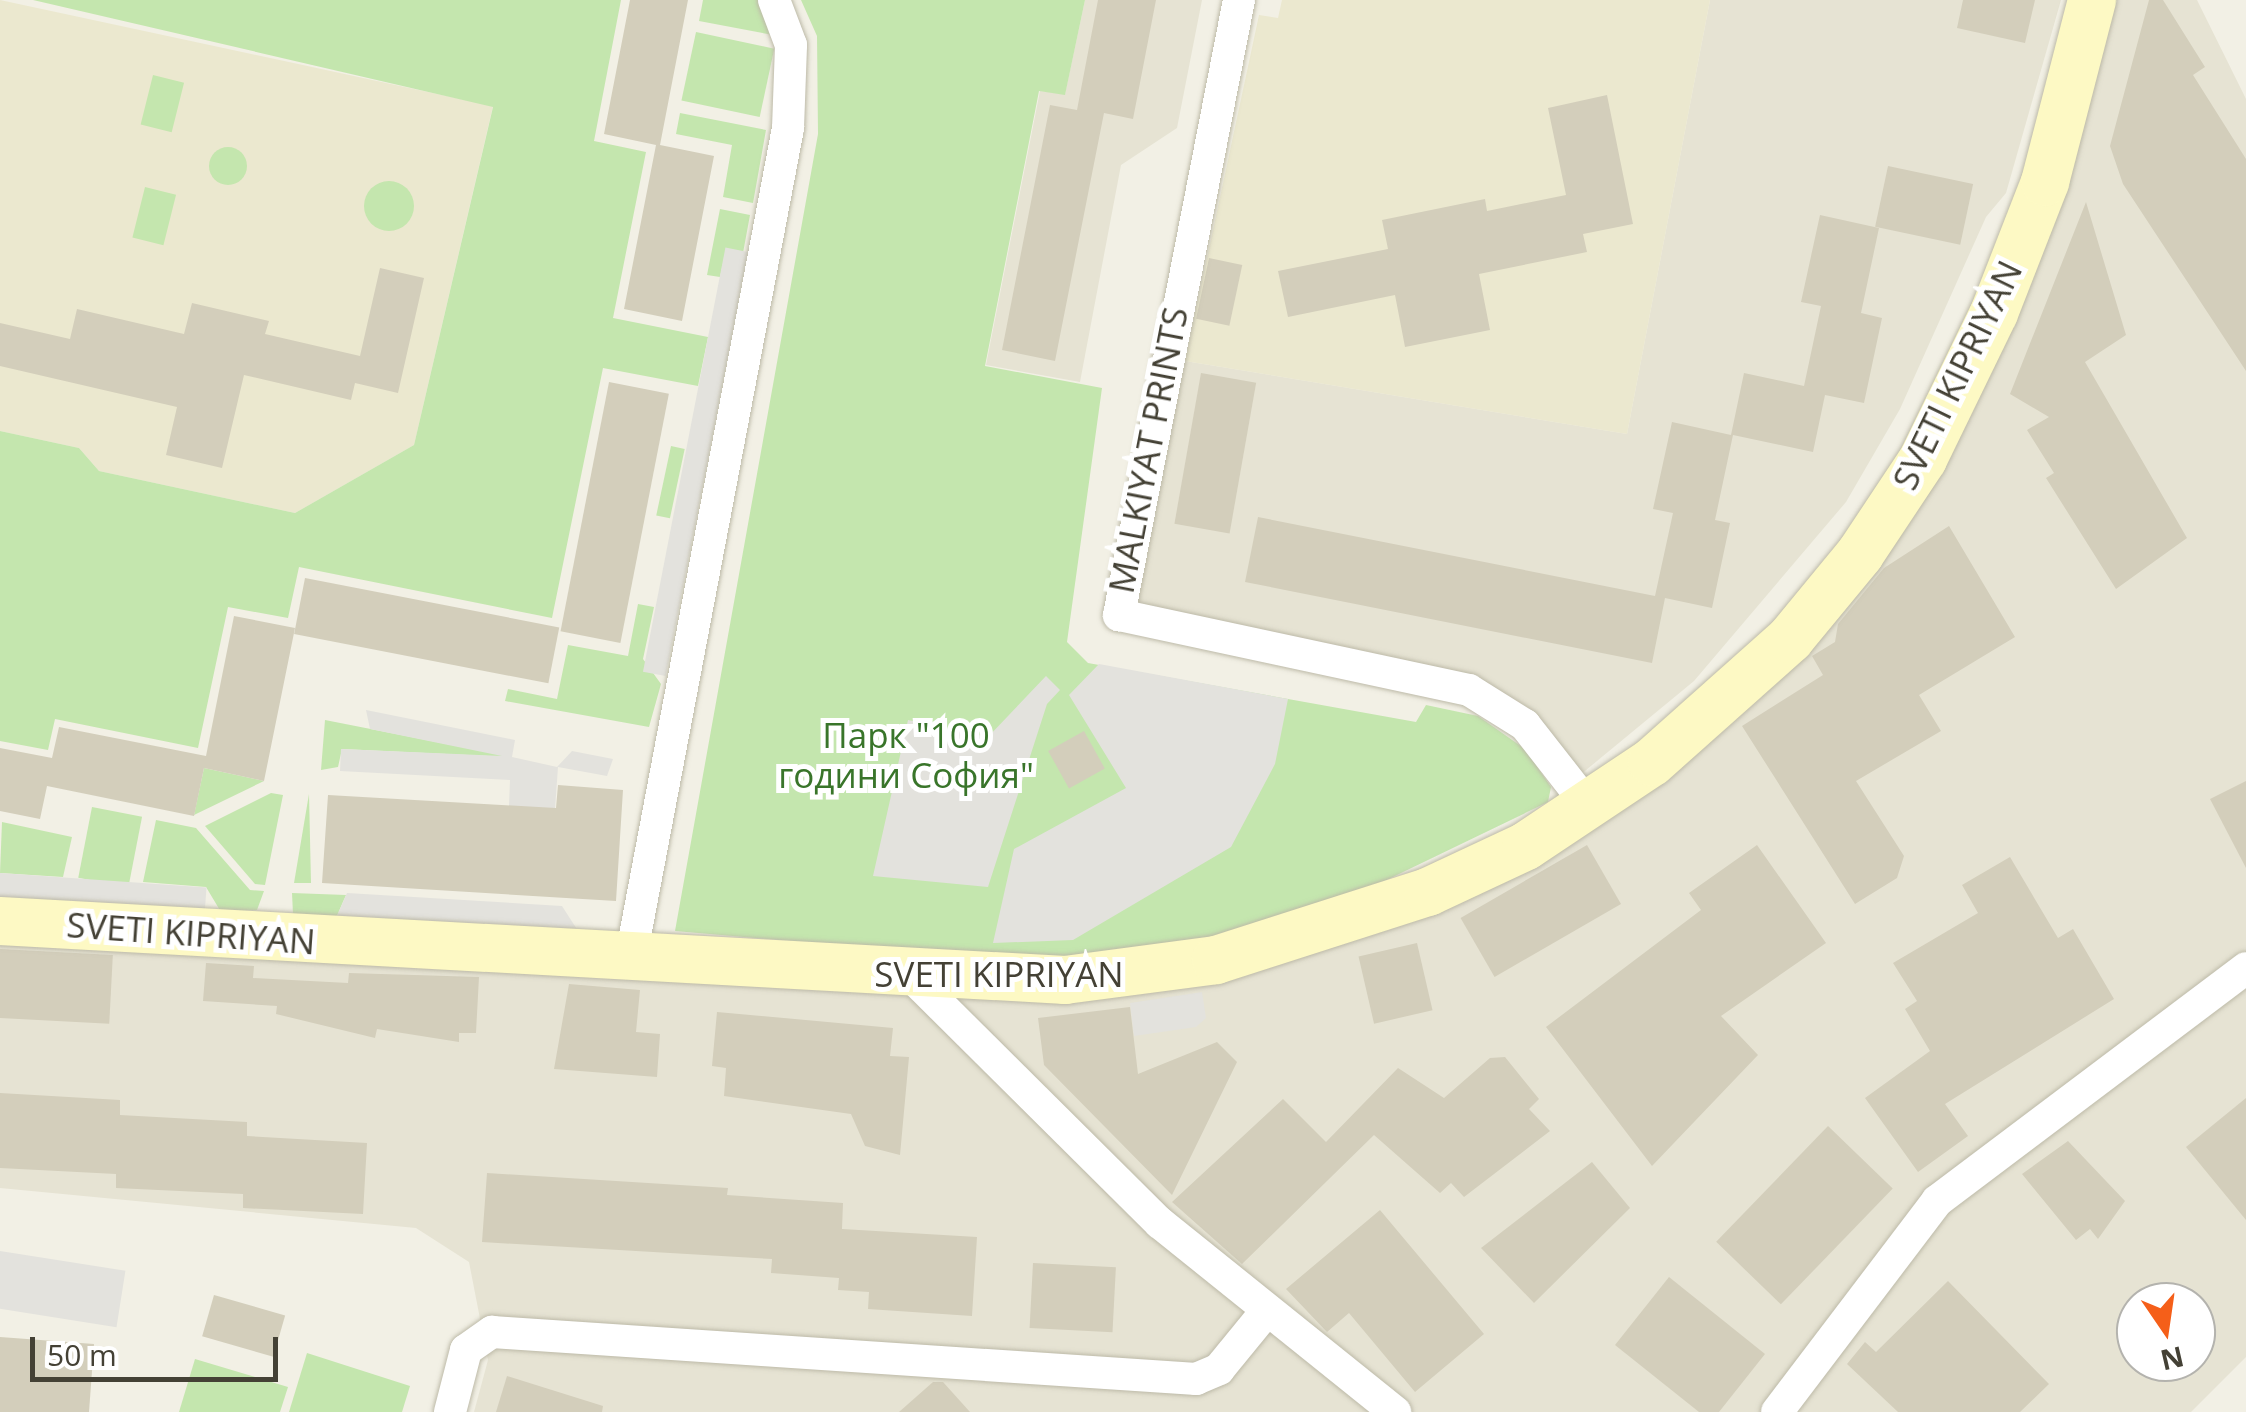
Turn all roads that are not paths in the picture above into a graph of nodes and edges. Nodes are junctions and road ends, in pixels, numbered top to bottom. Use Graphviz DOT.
graph roads {
  1 [pos="774,0"];
  2 [pos="1239,0"];
  3 [pos="2092,0"];
  4 [pos="1588,808"];
  5 [pos="0,920"];
  6 [pos="630,962"];
  7 [pos="2246,968"];
  8 [pos="913,978"];
  9 [pos="1264,1314"];
  10 [pos="450,1412"];
  11 [pos="1395,1412"];
  12 [pos="1777,1412"];
  1 -- 6 [label="street"];
  2 -- 4 [label="street, MALKIYAT PRINTS"];
  3 -- 4 [label="street, SVETI KIPRIYAN"];
  4 -- 8 [label="street, SVETI KIPRIYAN"];
  5 -- 6 [label="street, SVETI KIPRIYAN"];
  6 -- 8 [label="street, SVETI KIPRIYAN"];
  7 -- 12 [label="street"];
  8 -- 9 [label="street"];
  9 -- 10 [label="street"];
  9 -- 11 [label="street"];
}
